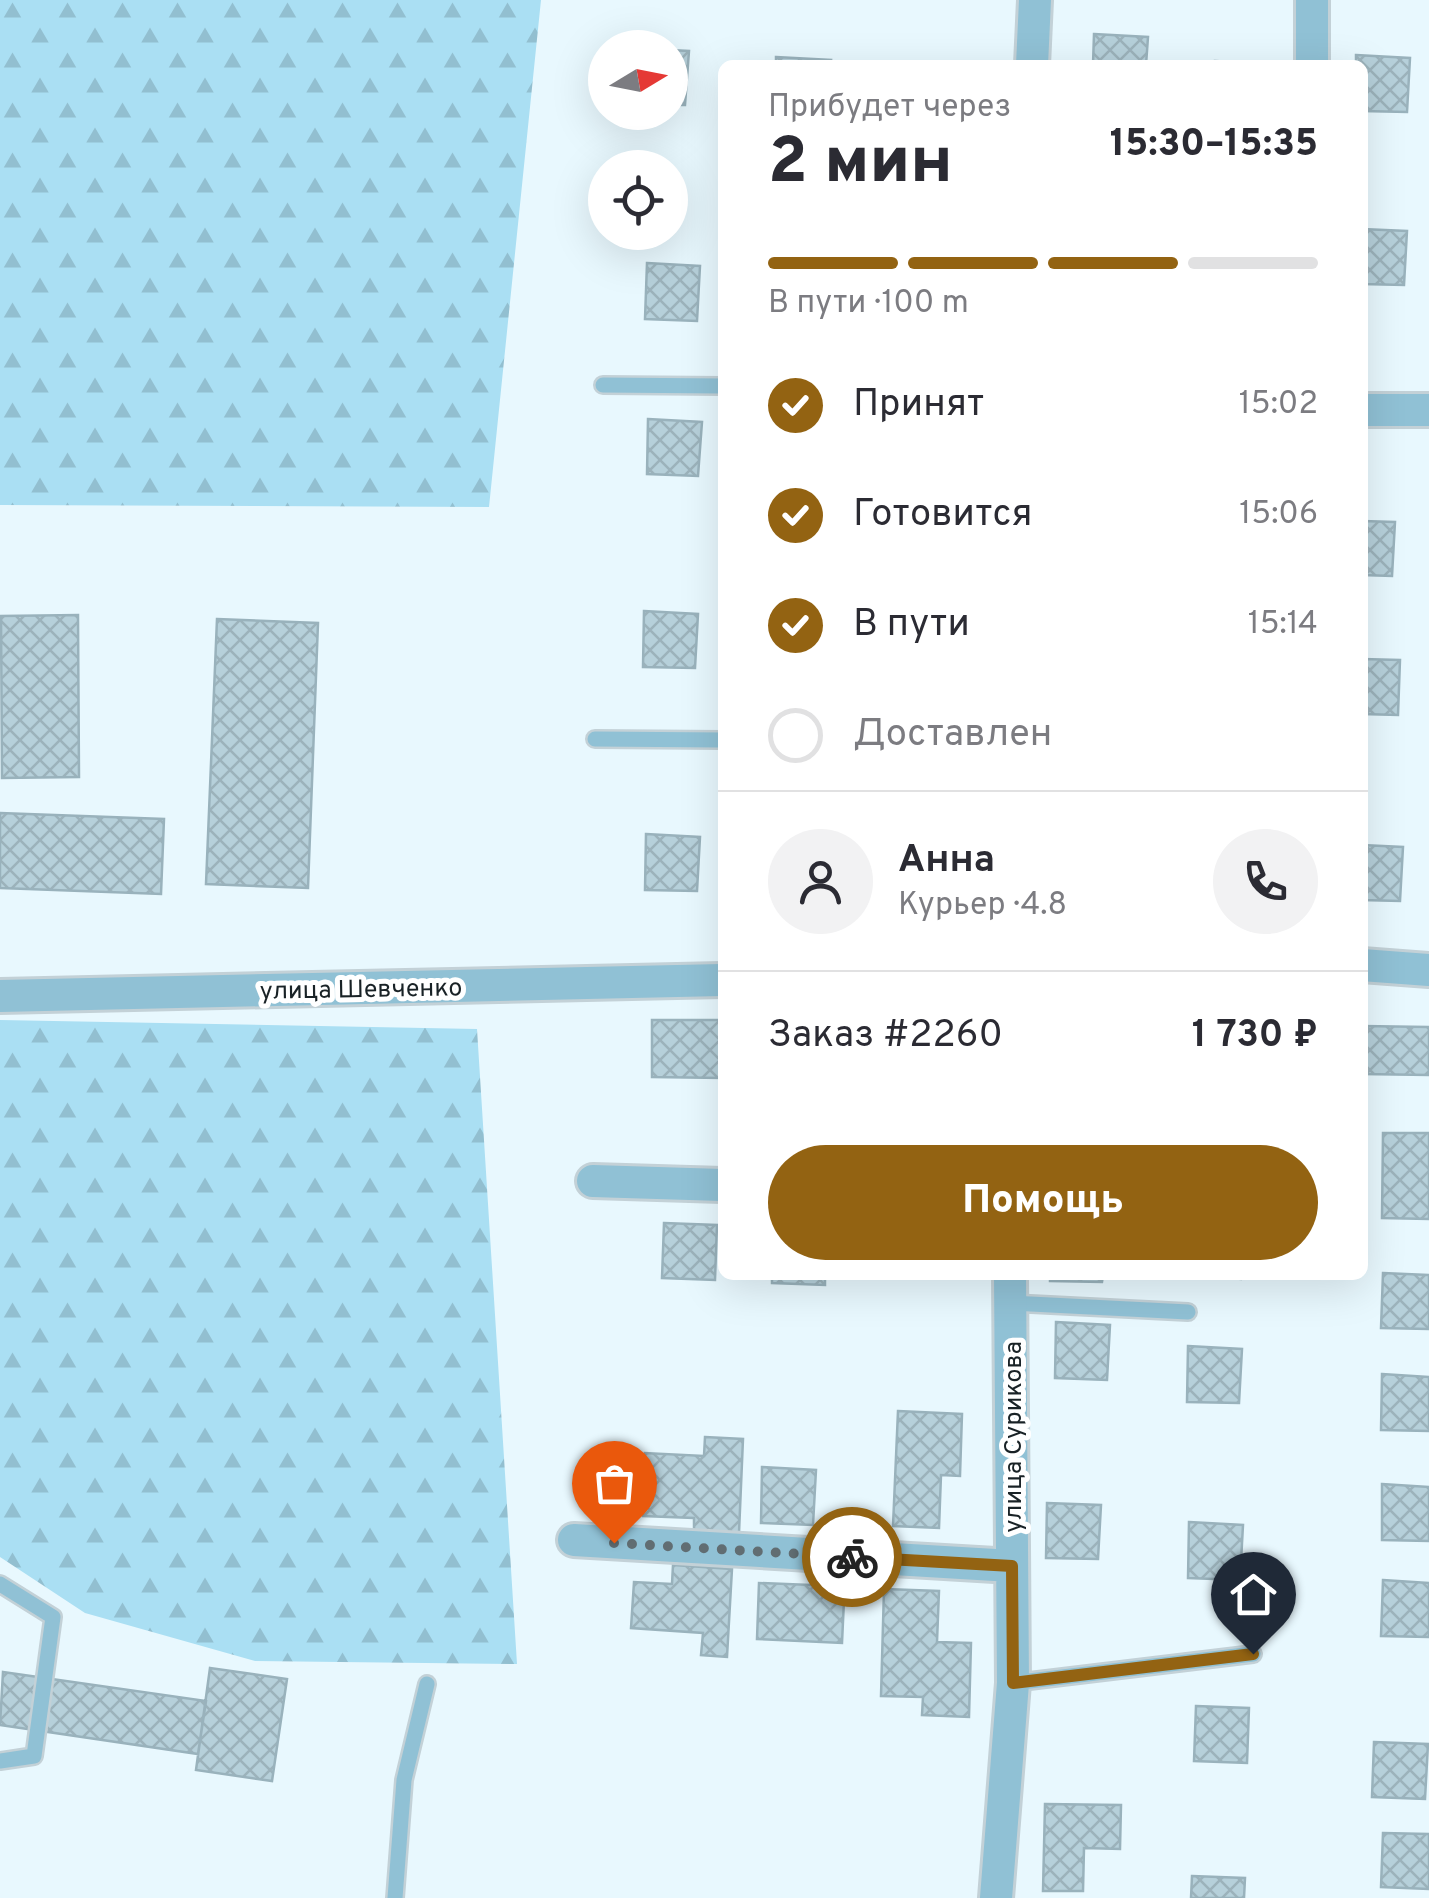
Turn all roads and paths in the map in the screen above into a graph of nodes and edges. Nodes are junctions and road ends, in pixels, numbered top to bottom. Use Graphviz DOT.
graph roads {
  1 [pos="1035,0"];
  2 [pos="1312,0"];
  3 [pos="1032,60"];
  4 [pos="1312,60"];
  5 [pos="603,385"];
  6 [pos="718,386"];
  7 [pos="1368,410"];
  8 [pos="1429,410"];
  9 [pos="595,739"];
  10 [pos="718,740"];
  11 [pos="1368,966"];
  12 [pos="1429,970"];
  13 [pos="718,980"];
  14 [pos="0,996"];
  15 [pos="593,1181"];
  16 [pos="718,1185"];
  17 [pos="1010,1289"];
  18 [pos="1188,1312"];
  19 [pos="574,1540"];
  20 [pos="1012,1566"];
  21 [pos="0,1584"];
  22 [pos="1253,1654"];
  23 [pos="1013,1683"];
  24 [pos="427,1684"];
  25 [pos="0,1762"];
  26 [pos="394,1898"];
  27 [pos="996,1898"];
  1 -- 3 [label="street"];
  2 -- 4 [label="street"];
  5 -- 6 [label="lane"];
  7 -- 8 [label="street"];
  9 -- 10 [label="lane"];
  11 -- 12 [label="street"];
  13 -- 14 [label="street, улица Шевченко"];
  15 -- 16 [label="street"];
  17 -- 18 [label="lane"];
  17 -- 20 [label="street, улица Сурикова"];
  19 -- 20 [label="street"];
  20 -- 23 [label="street, улица Сурикова"];
  21 -- 25 [label="lane"];
  22 -- 23 [label="lane"];
  23 -- 27 [label="street, улица Сурикова"];
  24 -- 26 [label="lane"];
}
